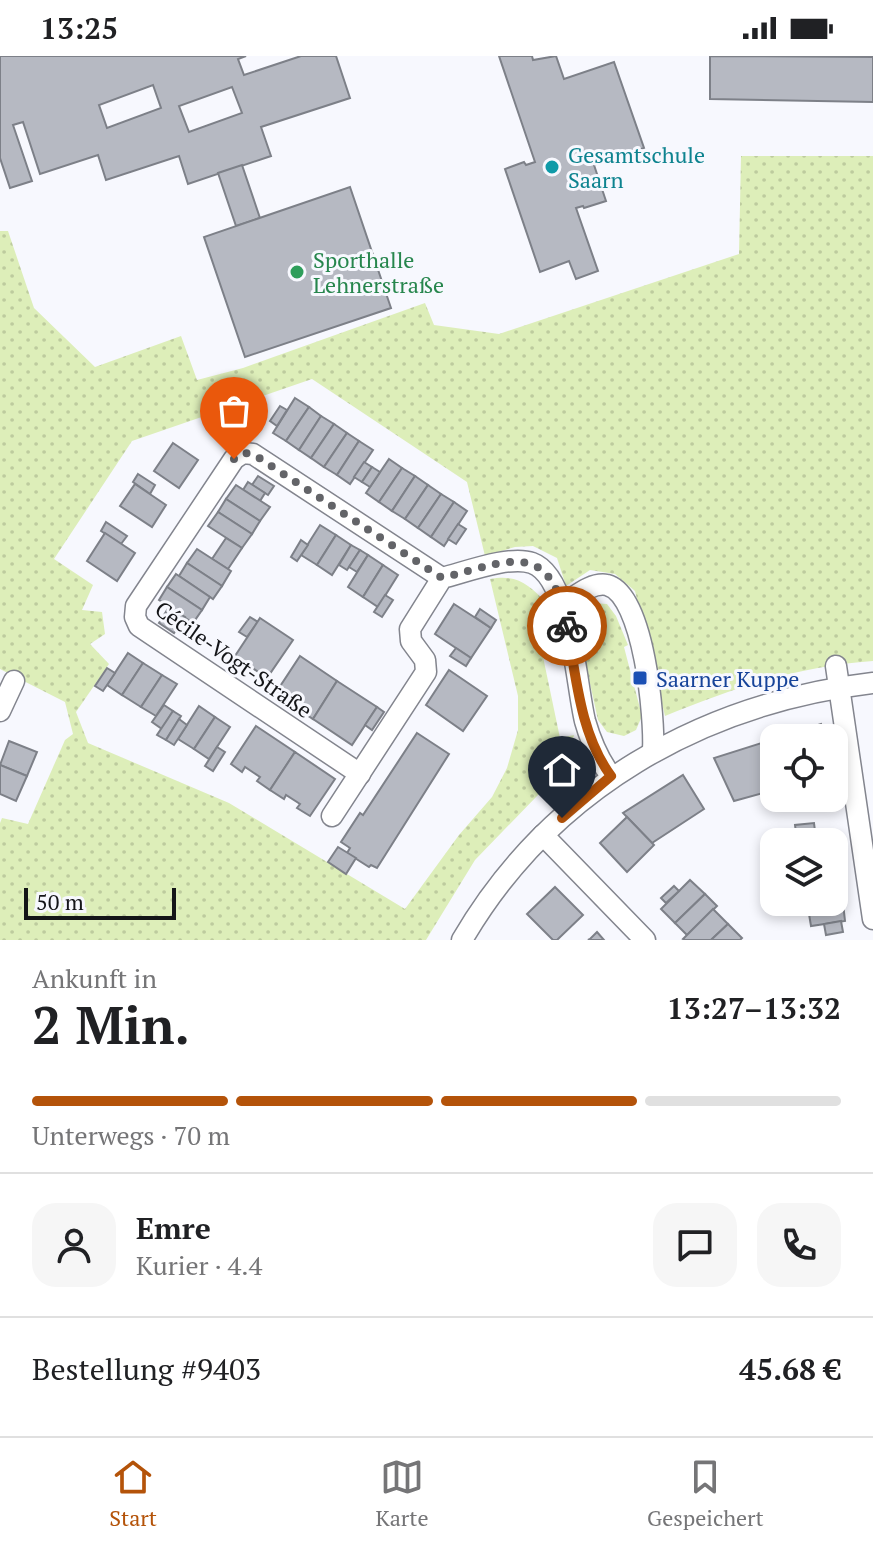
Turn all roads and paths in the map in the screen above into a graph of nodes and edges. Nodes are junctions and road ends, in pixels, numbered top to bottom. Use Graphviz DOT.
graph roads {
  1 [pos="442,578"];
  2 [pos="563,604"];
  3 [pos="836,666"];
  4 [pos="14,681"];
  5 [pos="873,683"];
  6 [pos="838,687"];
  7 [pos="0,711"];
  8 [pos="653,751"];
  9 [pos="360,774"];
  10 [pos="611,776"];
  11 [pos="332,816"];
  12 [pos="543,835"];
  13 [pos="873,919"];
  14 [pos="462,940"];
  15 [pos="645,940"];
  1 -- 2 [label="street"];
  1 -- 9 [label="street"];
  1 -- 9 [label="street, Cécile-Vogt-Straße"];
  2 -- 8 [label="street"];
  2 -- 10 [label="street"];
  3 -- 6 [label="street"];
  4 -- 7 [label="street"];
  5 -- 6 [label="street"];
  6 -- 8 [label="street"];
  6 -- 13 [label="street"];
  8 -- 10 [label="street"];
  9 -- 11 [label="street"];
  10 -- 12 [label="street"];
  12 -- 14 [label="street"];
  12 -- 15 [label="street"];
}
